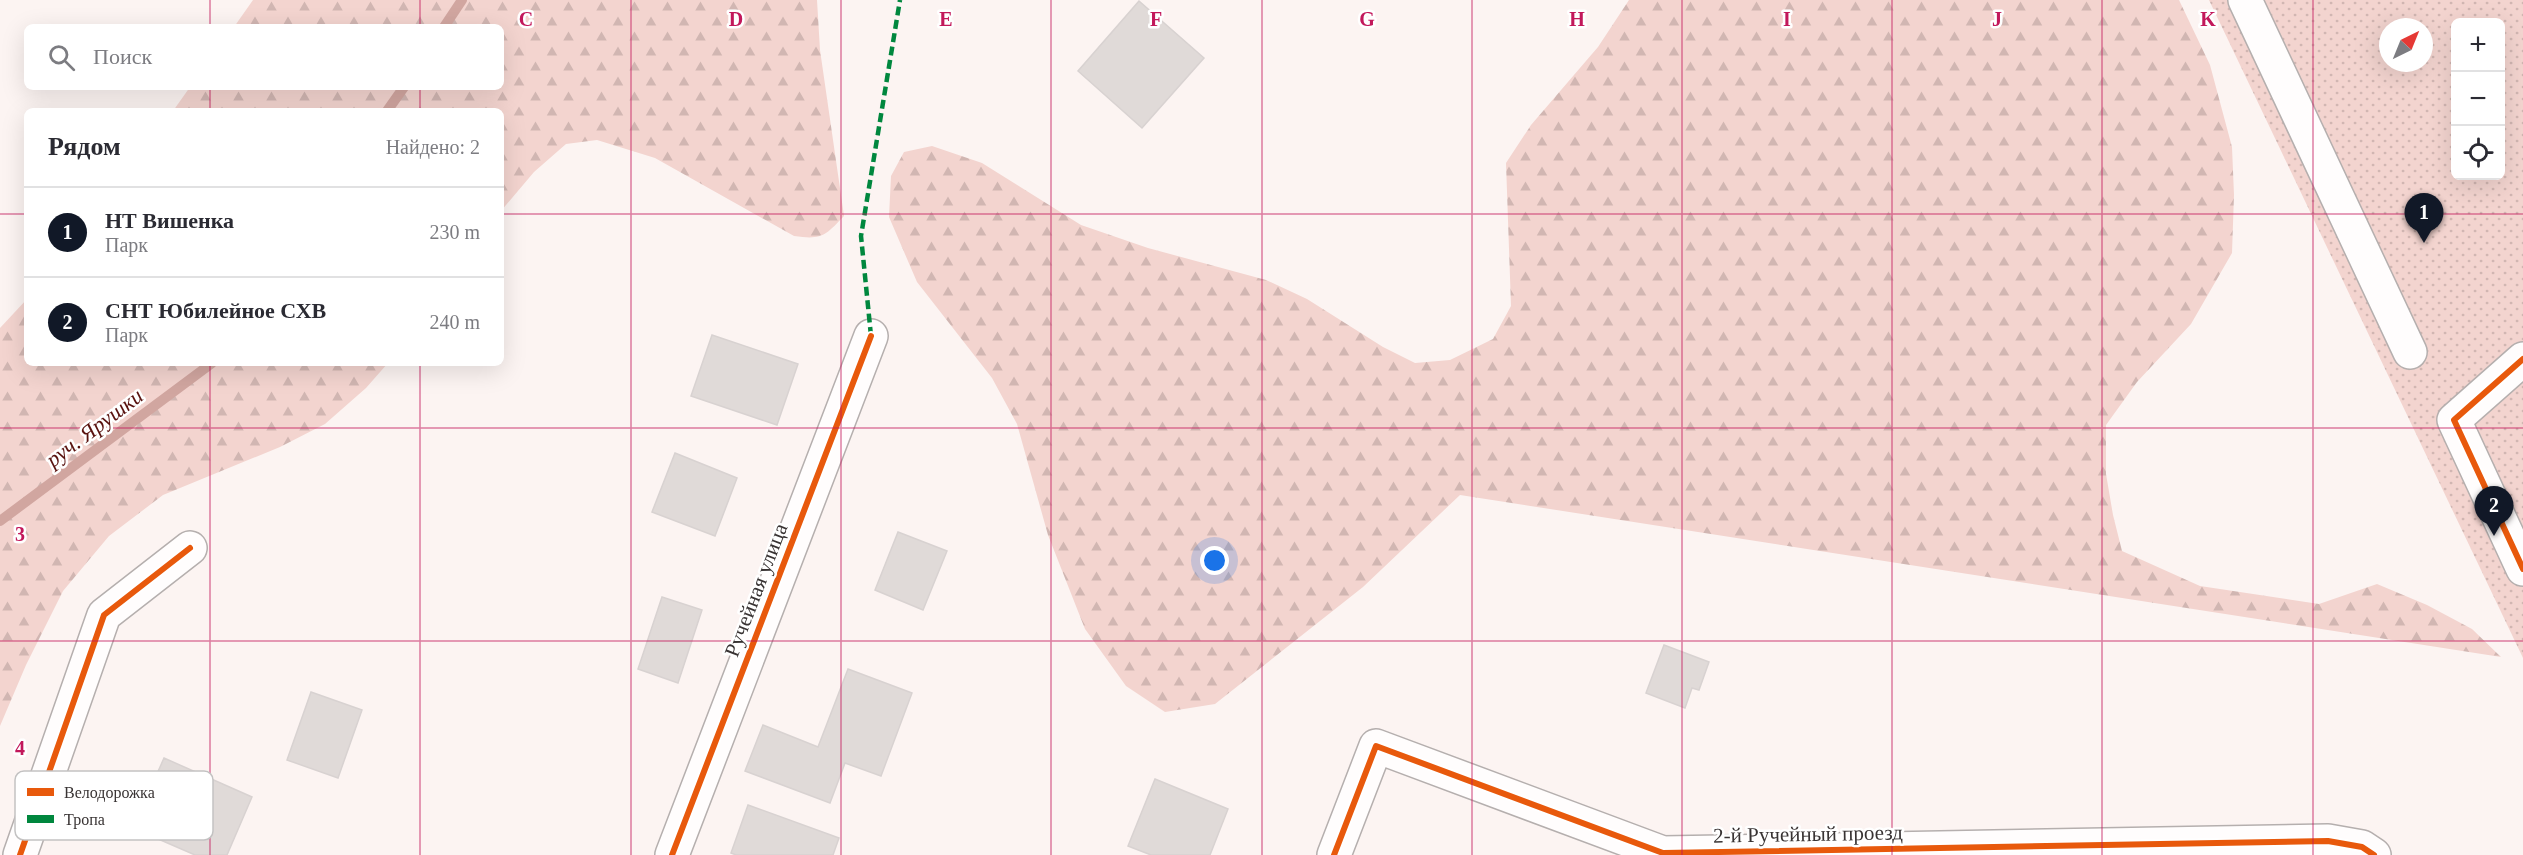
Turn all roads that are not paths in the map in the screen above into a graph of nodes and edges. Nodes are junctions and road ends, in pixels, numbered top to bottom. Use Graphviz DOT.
graph roads {
  1 [pos="2245,0"];
  2 [pos="871,336"];
  3 [pos="2410,352"];
  4 [pos="2523,359"];
  5 [pos="190,548"];
  6 [pos="2523,569"];
  7 [pos="49,771"];
  8 [pos="25,840"];
  9 [pos="20,855"];
  10 [pos="672,855"];
  11 [pos="1334,855"];
  12 [pos="2374,855"];
  1 -- 3 [label="street"];
  2 -- 10 [label="street, Ручейная улица"];
  4 -- 6 [label="street"];
  5 -- 7 [label="street"];
  8 -- 9 [label="street"];
  11 -- 12 [label="street, 2-й Ручейный проезд"];
}
